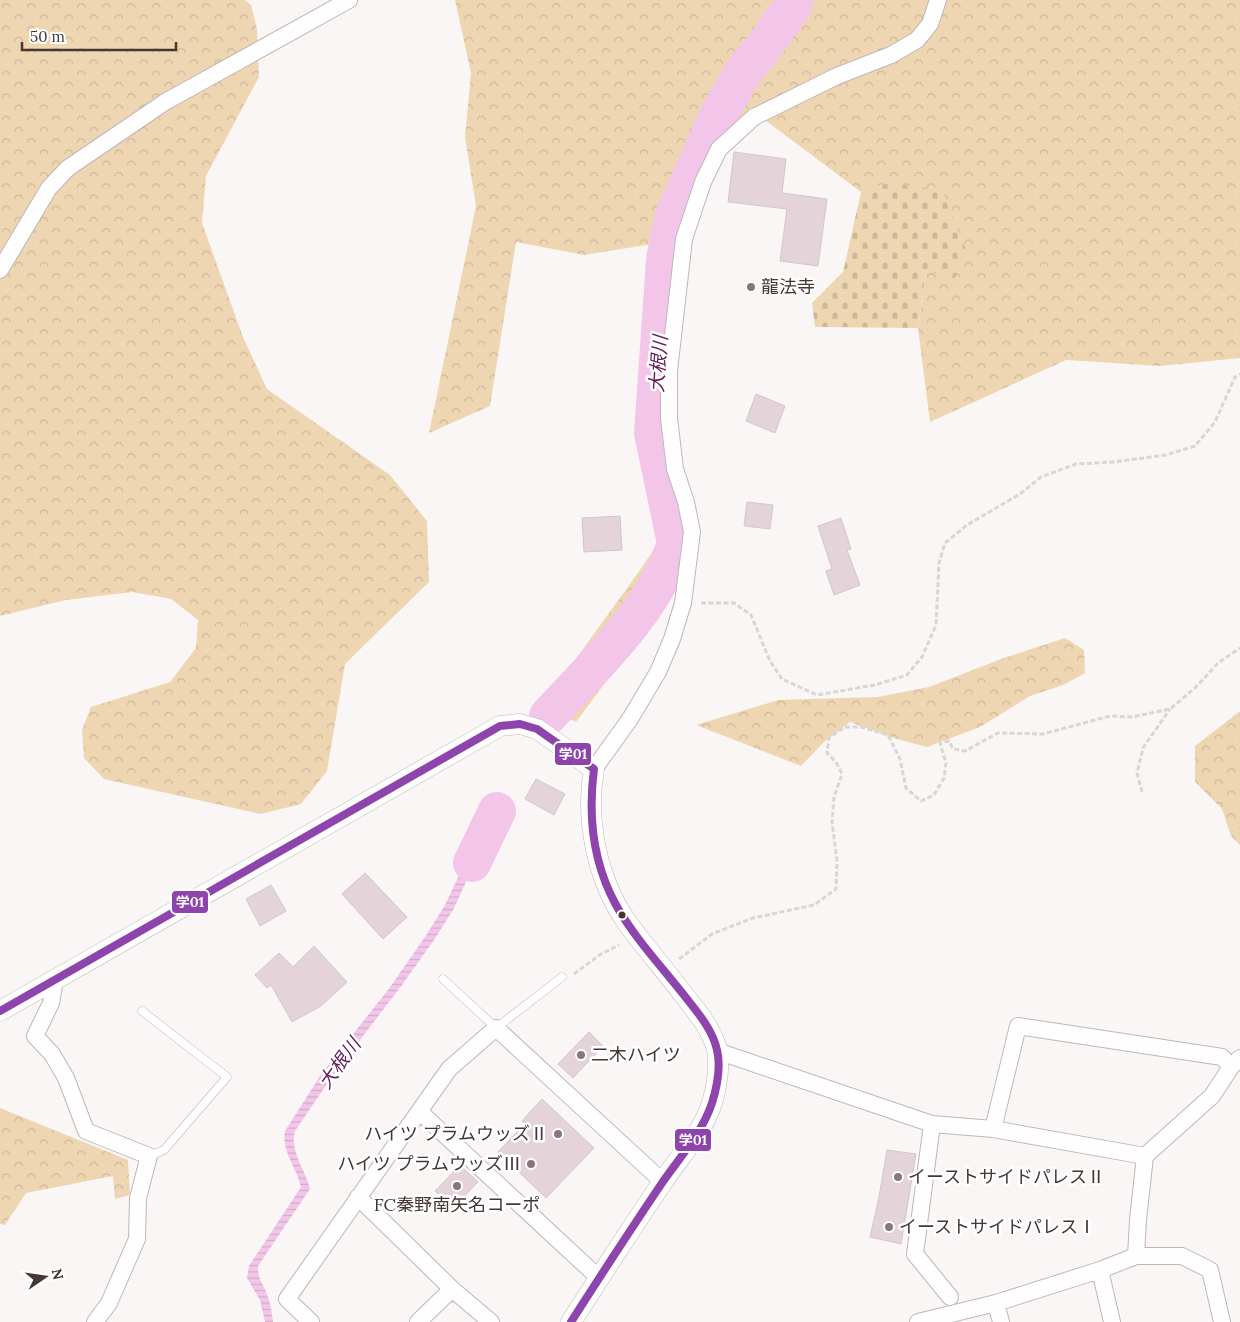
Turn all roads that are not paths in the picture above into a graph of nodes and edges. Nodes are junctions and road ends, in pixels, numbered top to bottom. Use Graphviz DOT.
graph roads {
  1 [pos="349,0"];
  2 [pos="938,0"];
  3 [pos="0,270"];
  4 [pos="594,769"];
  5 [pos="565,977"];
  6 [pos="443,979"];
  7 [pos="55,980"];
  8 [pos="0,1011"];
  9 [pos="142,1011"];
  10 [pos="496,1028"];
  11 [pos="717,1051"];
  12 [pos="1236,1063"];
  13 [pos="420,1112"];
  14 [pos="932,1124"];
  15 [pos="993,1129"];
  16 [pos="149,1156"];
  17 [pos="1146,1156"];
  18 [pos="663,1182"];
  19 [pos="358,1197"];
  20 [pos="1136,1256"];
  21 [pos="1100,1270"];
  22 [pos="599,1278"];
  23 [pos="452,1289"];
  24 [pos="950,1297"];
  25 [pos="996,1303"];
  26 [pos="95,1322"];
  27 [pos="311,1322"];
  28 [pos="418,1322"];
  29 [pos="490,1322"];
  30 [pos="571,1322"];
  31 [pos="918,1322"];
  32 [pos="1001,1322"];
  33 [pos="1112,1322"];
  34 [pos="1222,1322"];
  1 -- 3 [label="street"];
  2 -- 4 [label="street"];
  4 -- 7 [label="street"];
  4 -- 11 [label="street"];
  5 -- 10 [label="lane"];
  6 -- 10 [label="lane"];
  7 -- 8 [label="street"];
  7 -- 16 [label="street"];
  9 -- 16 [label="lane"];
  10 -- 13 [label="street"];
  10 -- 18 [label="street"];
  11 -- 14 [label="street"];
  11 -- 18 [label="street"];
  12 -- 15 [label="street"];
  12 -- 17 [label="street"];
  13 -- 19 [label="street"];
  13 -- 22 [label="street"];
  14 -- 15 [label="street"];
  14 -- 24 [label="street"];
  15 -- 17 [label="street"];
  16 -- 26 [label="street"];
  17 -- 20 [label="street"];
  18 -- 22 [label="street"];
  19 -- 23 [label="street"];
  19 -- 27 [label="street"];
  20 -- 21 [label="street"];
  20 -- 34 [label="street"];
  21 -- 25 [label="street"];
  21 -- 33 [label="street"];
  22 -- 30 [label="street"];
  23 -- 28 [label="street"];
  23 -- 29 [label="street"];
  25 -- 31 [label="street"];
  25 -- 32 [label="street"];
}
